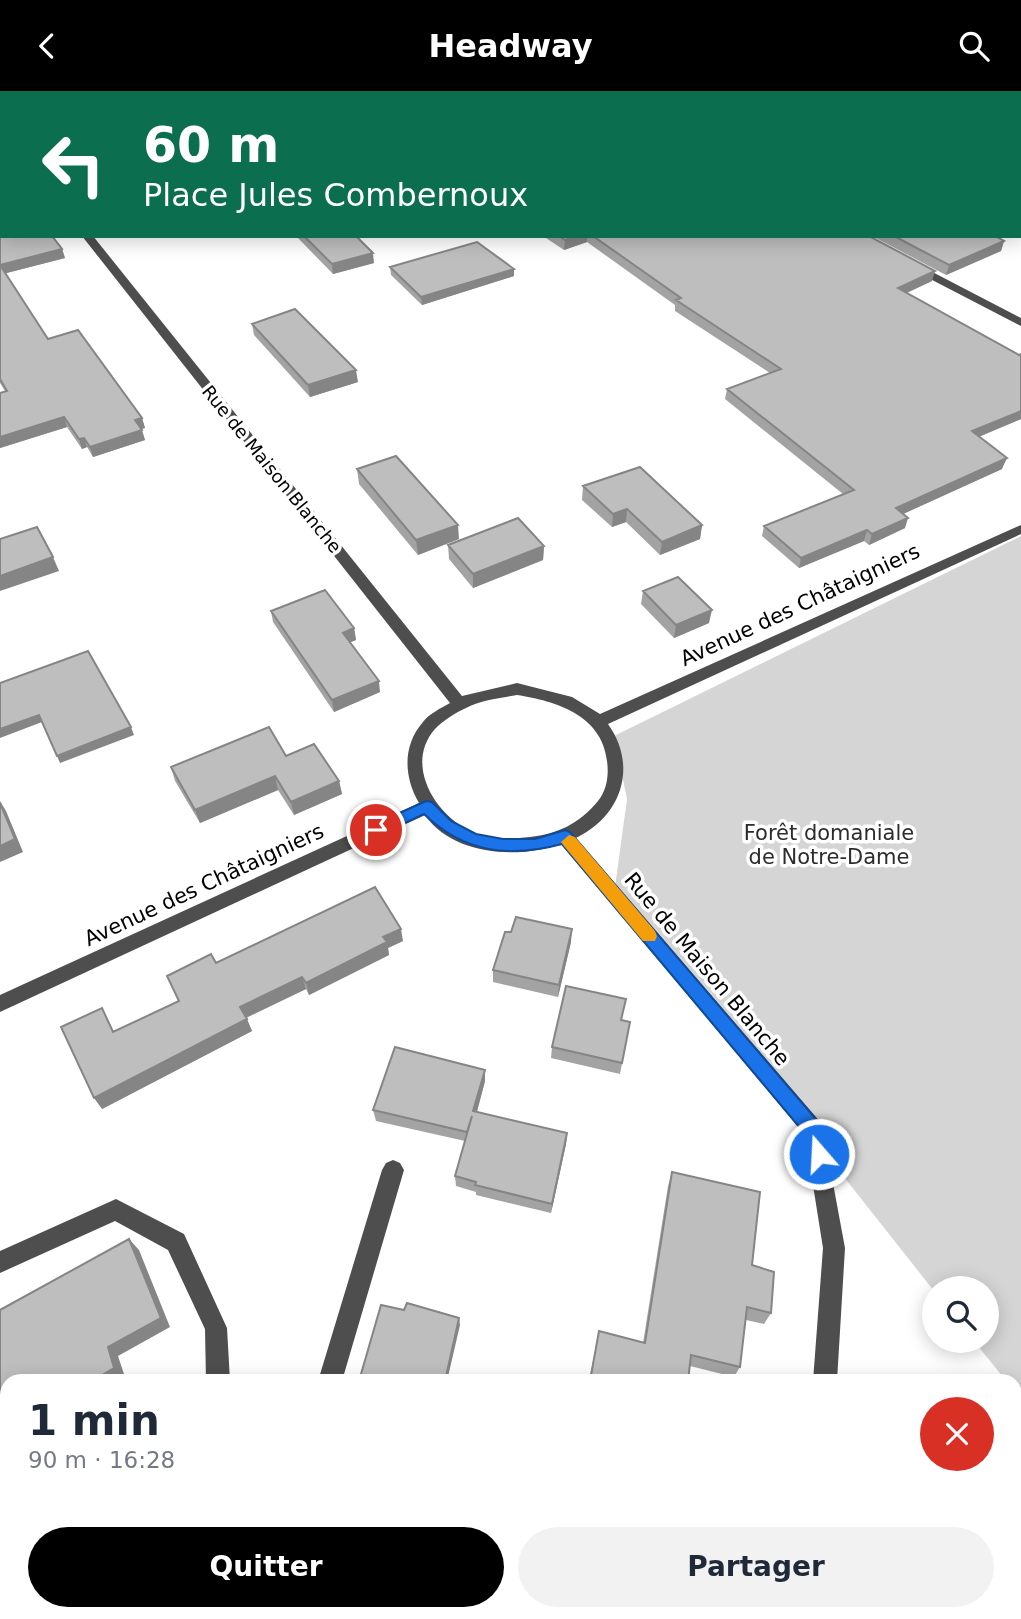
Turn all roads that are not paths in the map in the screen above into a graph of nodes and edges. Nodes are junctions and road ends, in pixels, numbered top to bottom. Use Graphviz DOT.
graph roads {
  1 [pos="89,238"];
  2 [pos="904,261"];
  3 [pos="1021,323"];
  4 [pos="1021,529"];
  5 [pos="458,702"];
  6 [pos="598,722"];
  7 [pos="426,807"];
  8 [pos="565,837"];
  9 [pos="0,1004"];
  10 [pos="393,1170"];
  11 [pos="0,1262"];
  12 [pos="218,1374"];
  13 [pos="332,1374"];
  14 [pos="825,1374"];
  1 -- 5 [label="street, Rue de Maison Blanche"];
  2 -- 3 [label="street"];
  4 -- 6 [label="street, Avenue des Châtaigniers"];
  5 -- 6 [label="street"];
  5 -- 7 [label="street"];
  6 -- 8 [label="street"];
  7 -- 8 [label="street"];
  7 -- 9 [label="street, Avenue des Châtaigniers"];
  8 -- 14 [label="street, Rue de Maison Blanche"];
  10 -- 13 [label="street"];
  11 -- 12 [label="street"];
}
